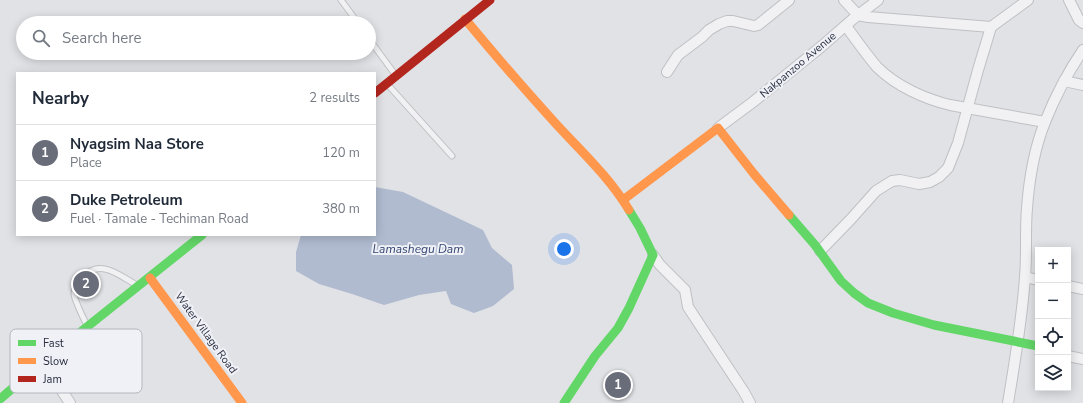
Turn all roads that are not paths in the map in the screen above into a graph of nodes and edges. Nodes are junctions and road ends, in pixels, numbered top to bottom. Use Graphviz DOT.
graph roads {
  1 [pos="341,0"];
  2 [pos="490,0"];
  3 [pos="789,0"];
  4 [pos="844,0"];
  5 [pos="878,0"];
  6 [pos="1028,0"];
  7 [pos="1069,0"];
  8 [pos="858,15"];
  9 [pos="353,16"];
  10 [pos="465,19"];
  11 [pos="1083,23"];
  12 [pos="846,26"];
  13 [pos="991,27"];
  14 [pos="376,48"];
  15 [pos="1083,50"];
  16 [pos="667,72"];
  17 [pos="396,76"];
  18 [pos="1064,81"];
  19 [pos="387,84"];
  20 [pos="1083,85"];
  21 [pos="376,92"];
  22 [pos="968,108"];
  23 [pos="1045,122"];
  24 [pos="718,128"];
  25 [pos="452,156"];
  26 [pos="623,200"];
  27 [pos="201,236"];
  28 [pos="820,251"];
  29 [pos="653,255"];
  30 [pos="1025,277"];
  31 [pos="150,278"];
  32 [pos="1035,279"];
  33 [pos="139,287"];
  34 [pos="1071,287"];
  35 [pos="1083,289"];
  36 [pos="88,327"];
  37 [pos="85,329"];
  38 [pos="1018,341"];
  39 [pos="1035,345"];
  40 [pos="1071,356"];
  41 [pos="1083,358"];
  42 [pos="10,390"];
  43 [pos="63,393"];
  44 [pos="0,399"];
  45 [pos="70,403"];
  46 [pos="242,403"];
  47 [pos="564,403"];
  48 [pos="750,403"];
  49 [pos="1008,403"];
  1 -- 9 [label="lane"];
  2 -- 10 [label="main road"];
  3 -- 16 [label="street"];
  4 -- 8 [label="street"];
  5 -- 8 [label="street, Nakpanzoo Avenue"];
  6 -- 13 [label="street"];
  7 -- 11 [label="street"];
  8 -- 12 [label="street, Nakpanzoo Avenue"];
  8 -- 13 [label="street"];
  10 -- 17 [label="main road"];
  10 -- 26 [label="main road"];
  12 -- 22 [label="street"];
  12 -- 24 [label="street, Nakpanzoo Avenue"];
  13 -- 22 [label="street"];
  14 -- 17 [label="lane"];
  15 -- 18 [label="street"];
  17 -- 19 [label="main road"];
  18 -- 20 [label="street"];
  18 -- 23 [label="street"];
  19 -- 21 [label="main road"];
  19 -- 25 [label="lane"];
  22 -- 23 [label="street"];
  22 -- 28 [label="street"];
  23 -- 30 [label="street"];
  24 -- 26 [label="main road"];
  24 -- 28 [label="main road"];
  26 -- 29 [label="main road"];
  27 -- 31 [label="main road"];
  28 -- 38 [label="main road"];
  29 -- 47 [label="main road"];
  29 -- 48 [label="street"];
  30 -- 32 [label="street"];
  30 -- 38 [label="street"];
  31 -- 33 [label="main road"];
  31 -- 46 [label="main road, Water Village Road"];
  33 -- 36 [label="main road"];
  33 -- 36 [label="lane"];
  34 -- 35 [label="street"];
  36 -- 37 [label="main road"];
  38 -- 39 [label="main road"];
  38 -- 49 [label="street"];
  40 -- 41 [label="street"];
  42 -- 44 [label="main road"];
  43 -- 45 [label="street"];
}
